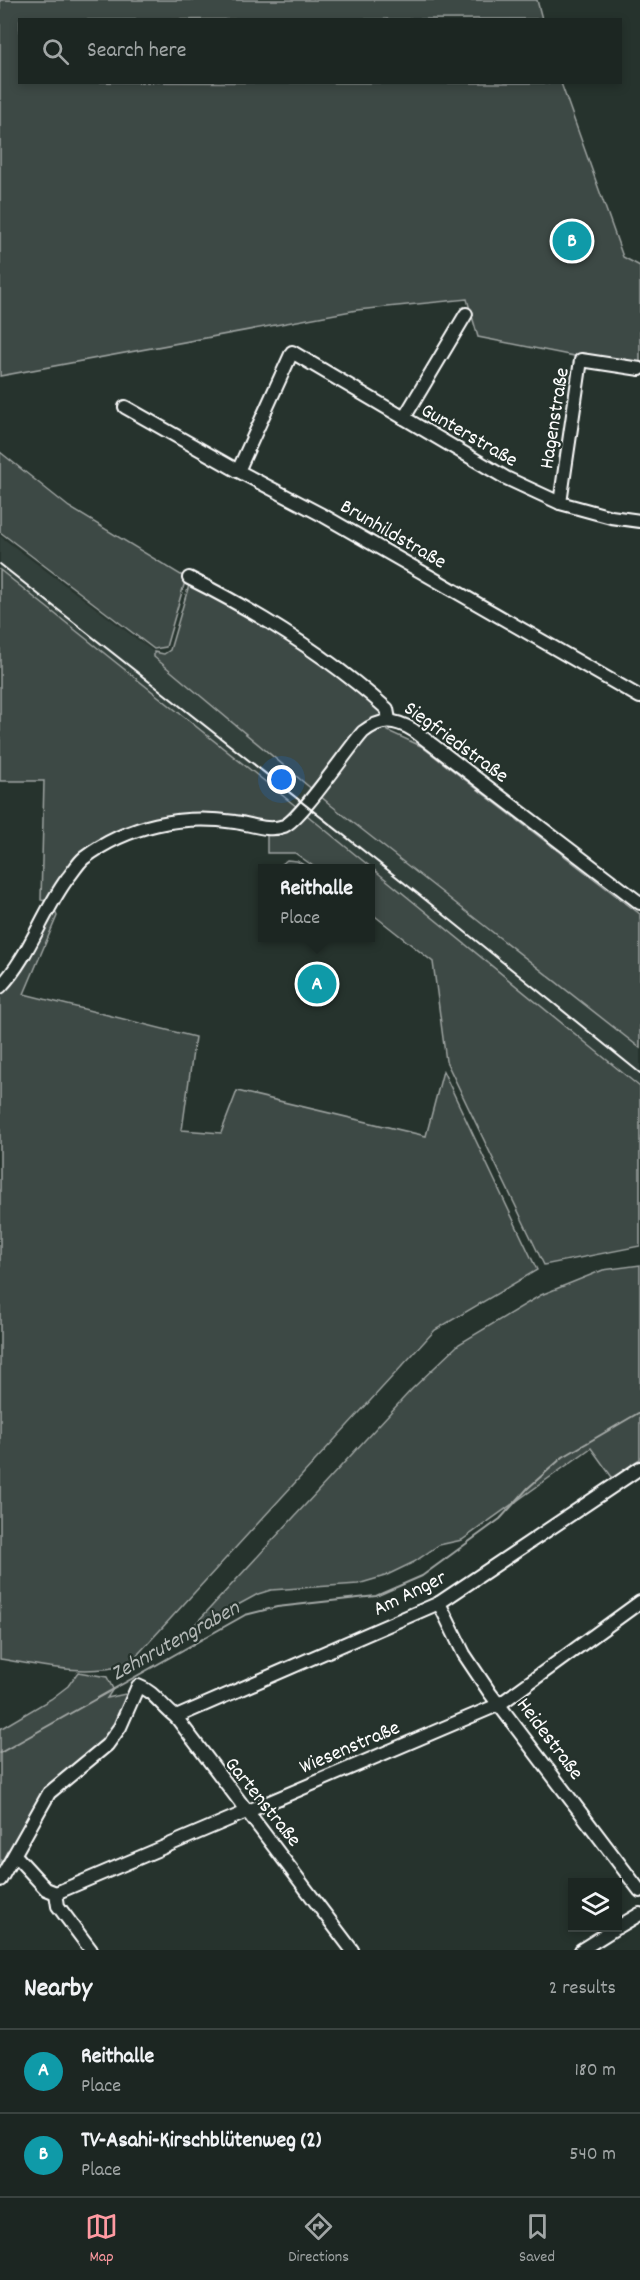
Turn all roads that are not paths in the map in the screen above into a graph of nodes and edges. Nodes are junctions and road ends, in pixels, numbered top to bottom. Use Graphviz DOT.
graph roads {
  1 [pos="466,314"];
  2 [pos="640,369"];
  3 [pos="125,407"];
  4 [pos="404,418"];
  5 [pos="238,471"];
  6 [pos="560,503"];
  7 [pos="640,521"];
  8 [pos="189,578"];
  9 [pos="640,697"];
  10 [pos="389,720"];
  11 [pos="638,898"];
  12 [pos="0,987"];
  13 [pos="640,1468"];
  14 [pos="640,1602"];
  15 [pos="440,1603"];
  16 [pos="500,1704"];
  17 [pos="176,1717"];
  18 [pos="247,1809"];
  19 [pos="15,1855"];
  20 [pos="0,1880"];
  21 [pos="640,1891"];
  22 [pos="56,1893"];
  23 [pos="640,1914"];
  24 [pos="622,1924"];
  25 [pos="609,1932"];
  26 [pos="91,1950"];
  27 [pos="352,1950"];
  28 [pos="582,1950"];
  1 -- 4 [label="street"];
  2 -- 6 [label="street, Hagenstraße"];
  3 -- 5 [label="street, Brunhildstraße"];
  4 -- 5 [label="street, Gunterstraße"];
  4 -- 6 [label="street, Gunterstraße"];
  5 -- 9 [label="street, Brunhildstraße"];
  6 -- 7 [label="street, Gunterstraße"];
  8 -- 10 [label="street, Siegfriedstraße"];
  10 -- 11 [label="street, Siegfriedstraße"];
  10 -- 12 [label="street"];
  13 -- 15 [label="street, Am Anger"];
  14 -- 16 [label="street, Wiesenstraße"];
  15 -- 16 [label="street, Heidestraße"];
  15 -- 17 [label="street, Am Anger"];
  16 -- 18 [label="street, Wiesenstraße"];
  16 -- 21 [label="street, Heidestraße"];
  17 -- 18 [label="street, Gartenstraße"];
  17 -- 19 [label="street, Gartenstraße"];
  18 -- 22 [label="street, Wiesenstraße"];
  18 -- 27 [label="street, Gartenstraße"];
  19 -- 20 [label="street"];
  19 -- 22 [label="street"];
  22 -- 26 [label="street"];
  23 -- 24 [label="street"];
  25 -- 28 [label="street"];
}
